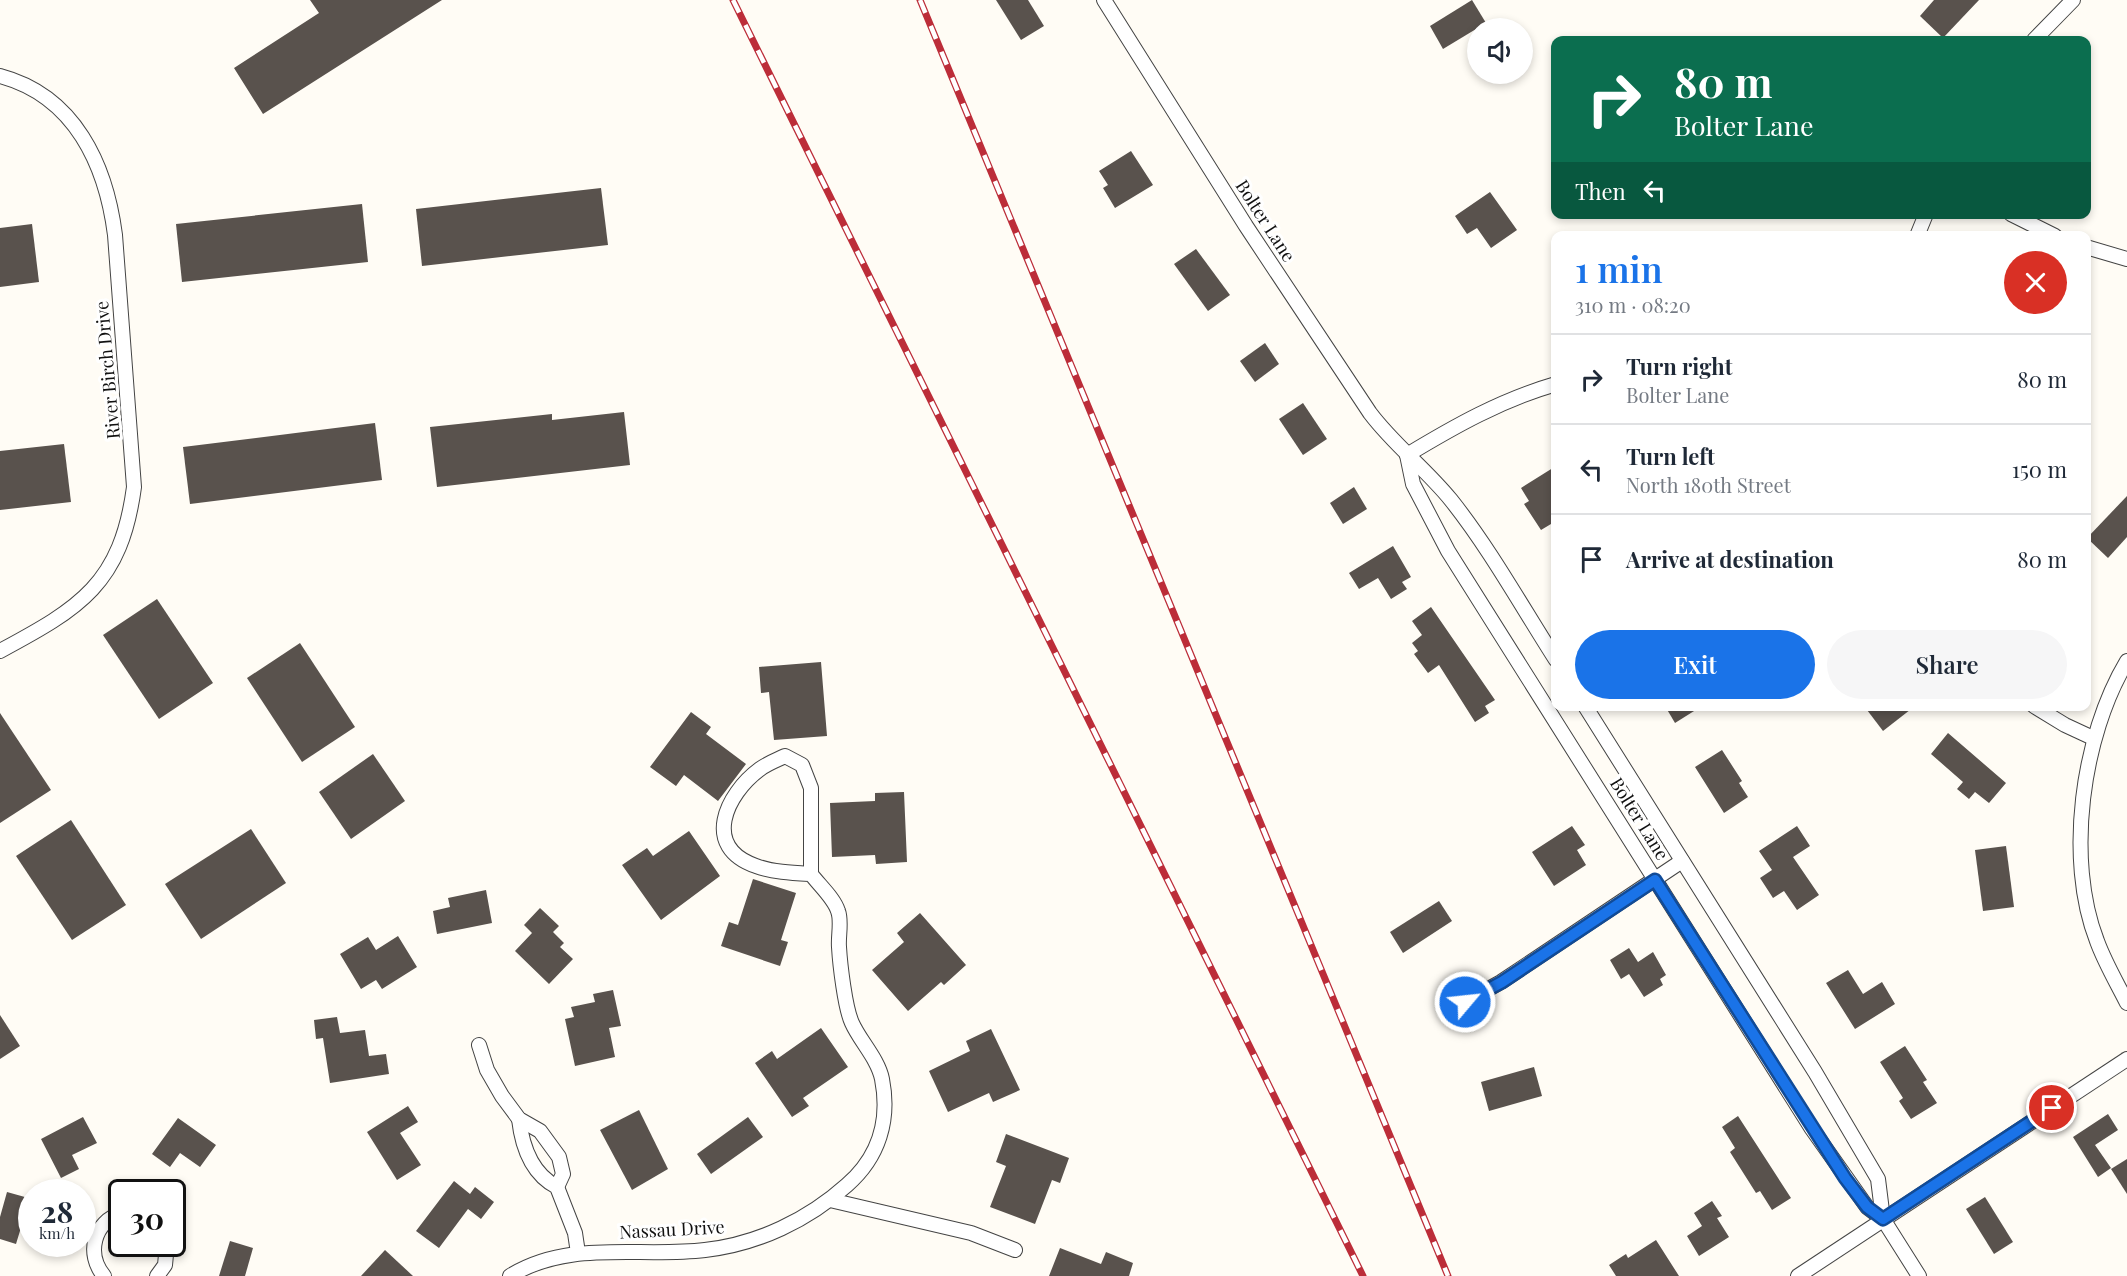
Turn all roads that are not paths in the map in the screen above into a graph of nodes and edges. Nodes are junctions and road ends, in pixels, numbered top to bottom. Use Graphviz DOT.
graph roads {
  1 [pos="1104,0"];
  2 [pos="2073,0"];
  3 [pos="2038,36"];
  4 [pos="0,76"];
  5 [pos="2021,219"];
  6 [pos="2045,231"];
  7 [pos="2091,248"];
  8 [pos="2127,259"];
  9 [pos="1551,386"];
  10 [pos="1407,455"];
  11 [pos="0,651"];
  12 [pos="1551,652"];
  13 [pos="2127,661"];
  14 [pos="1587,711"];
  15 [pos="2042,711"];
  16 [pos="2093,738"];
  17 [pos="1682,861"];
  18 [pos="811,874"];
  19 [pos="1655,880"];
  20 [pos="1465,1002"];
  21 [pos="2127,1004"];
  22 [pos="479,1045"];
  23 [pos="2127,1059"];
  24 [pos="519,1119"];
  25 [pos="558,1187"];
  26 [pos="831,1200"];
  27 [pos="1883,1219"];
  28 [pos="108,1220"];
  29 [pos="1015,1250"];
  30 [pos="578,1253"];
  31 [pos="166,1257"];
  32 [pos="104,1276"];
  33 [pos="157,1276"];
  34 [pos="510,1276"];
  35 [pos="1798,1276"];
  36 [pos="1919,1276"];
  1 -- 10 [label="street, Bolter Lane"];
  2 -- 3 [label="street"];
  4 -- 11 [label="street, River Birch Drive"];
  5 -- 6 [label="street"];
  7 -- 8 [label="street"];
  9 -- 10 [label="street"];
  10 -- 12 [label="street, Bolter Lane"];
  10 -- 19 [label="street, Bolter Lane"];
  13 -- 16 [label="street"];
  14 -- 17 [label="street, Bolter Lane"];
  15 -- 16 [label="street"];
  16 -- 21 [label="street"];
  17 -- 19 [label="street"];
  17 -- 27 [label="street, Bolter Lane"];
  18 -- 18 [label="street"];
  18 -- 26 [label="street, Nassau Drive"];
  19 -- 20 [label="street"];
  19 -- 27 [label="street, Bolter Lane"];
  22 -- 24 [label="street"];
  23 -- 27 [label="street"];
  24 -- 25 [label="street"];
  24 -- 25 [label="street"];
  25 -- 30 [label="street"];
  26 -- 29 [label="street"];
  26 -- 30 [label="street, Nassau Drive"];
  27 -- 35 [label="street"];
  27 -- 36 [label="street, Bolter Lane"];
  28 -- 32 [label="street"];
  30 -- 34 [label="street, Nassau Drive"];
  31 -- 33 [label="street"];
}
